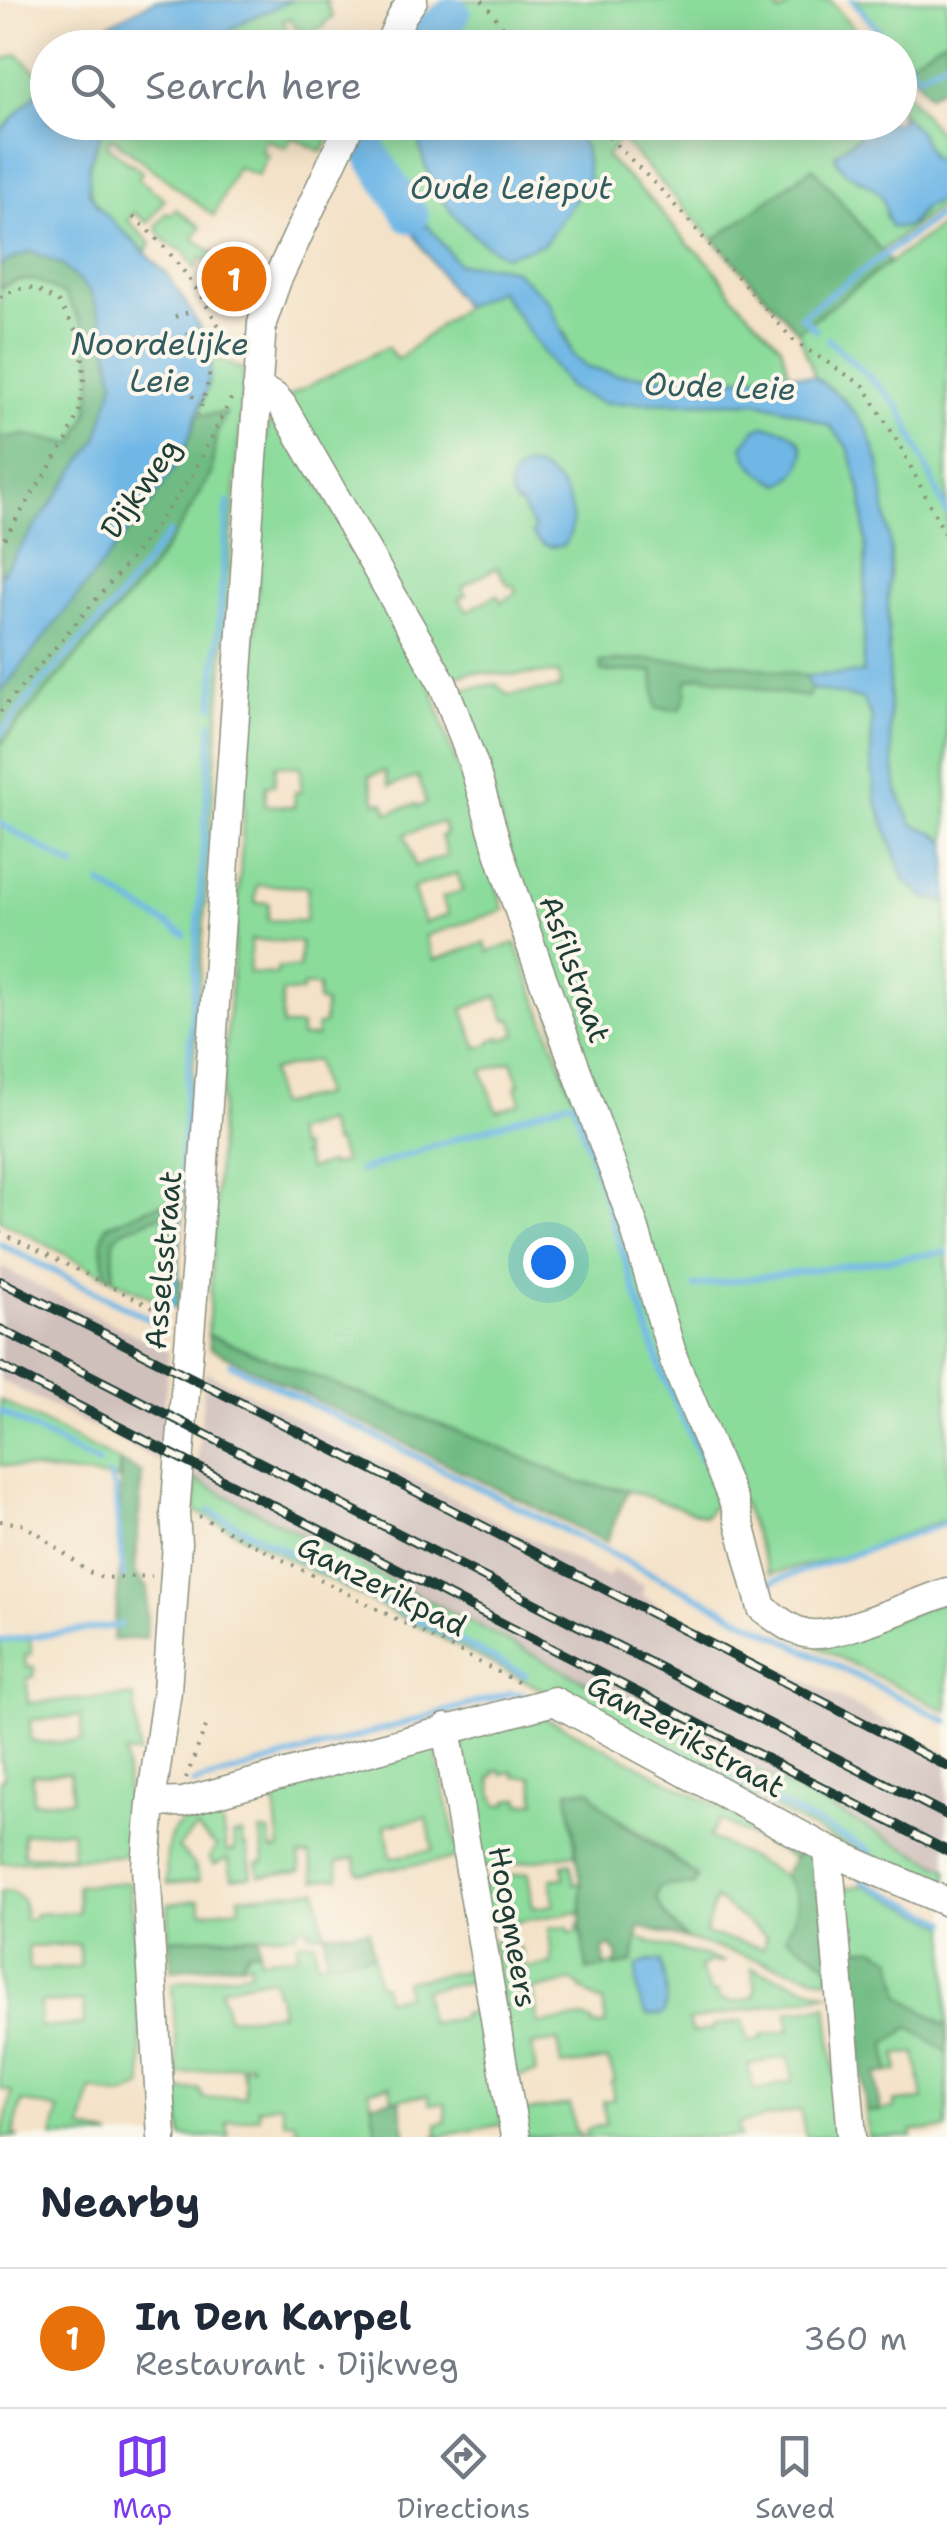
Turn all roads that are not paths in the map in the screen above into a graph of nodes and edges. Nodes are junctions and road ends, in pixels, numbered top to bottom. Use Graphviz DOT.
graph roads {
  1 [pos="404,4"];
  2 [pos="394,30"];
  3 [pos="342,140"];
  4 [pos="257,388"];
  5 [pos="947,1592"];
  6 [pos="446,1728"];
  7 [pos="151,1802"];
  8 [pos="828,1850"];
  9 [pos="947,1902"];
  10 [pos="162,2137"];
  11 [pos="515,2137"];
  12 [pos="852,2137"];
  1 -- 2 [label="street"];
  3 -- 4 [label="street"];
  4 -- 5 [label="street, Asfilstraat"];
  4 -- 7 [label="street, Asselsstraat"];
  6 -- 7 [label="street, Ganzerikstraat"];
  6 -- 8 [label="street, Ganzerikstraat"];
  6 -- 11 [label="street, Hoogmeers"];
  7 -- 10 [label="street, Asselsstraat"];
  8 -- 9 [label="street, Ganzerikstraat"];
  8 -- 12 [label="street"];
}
